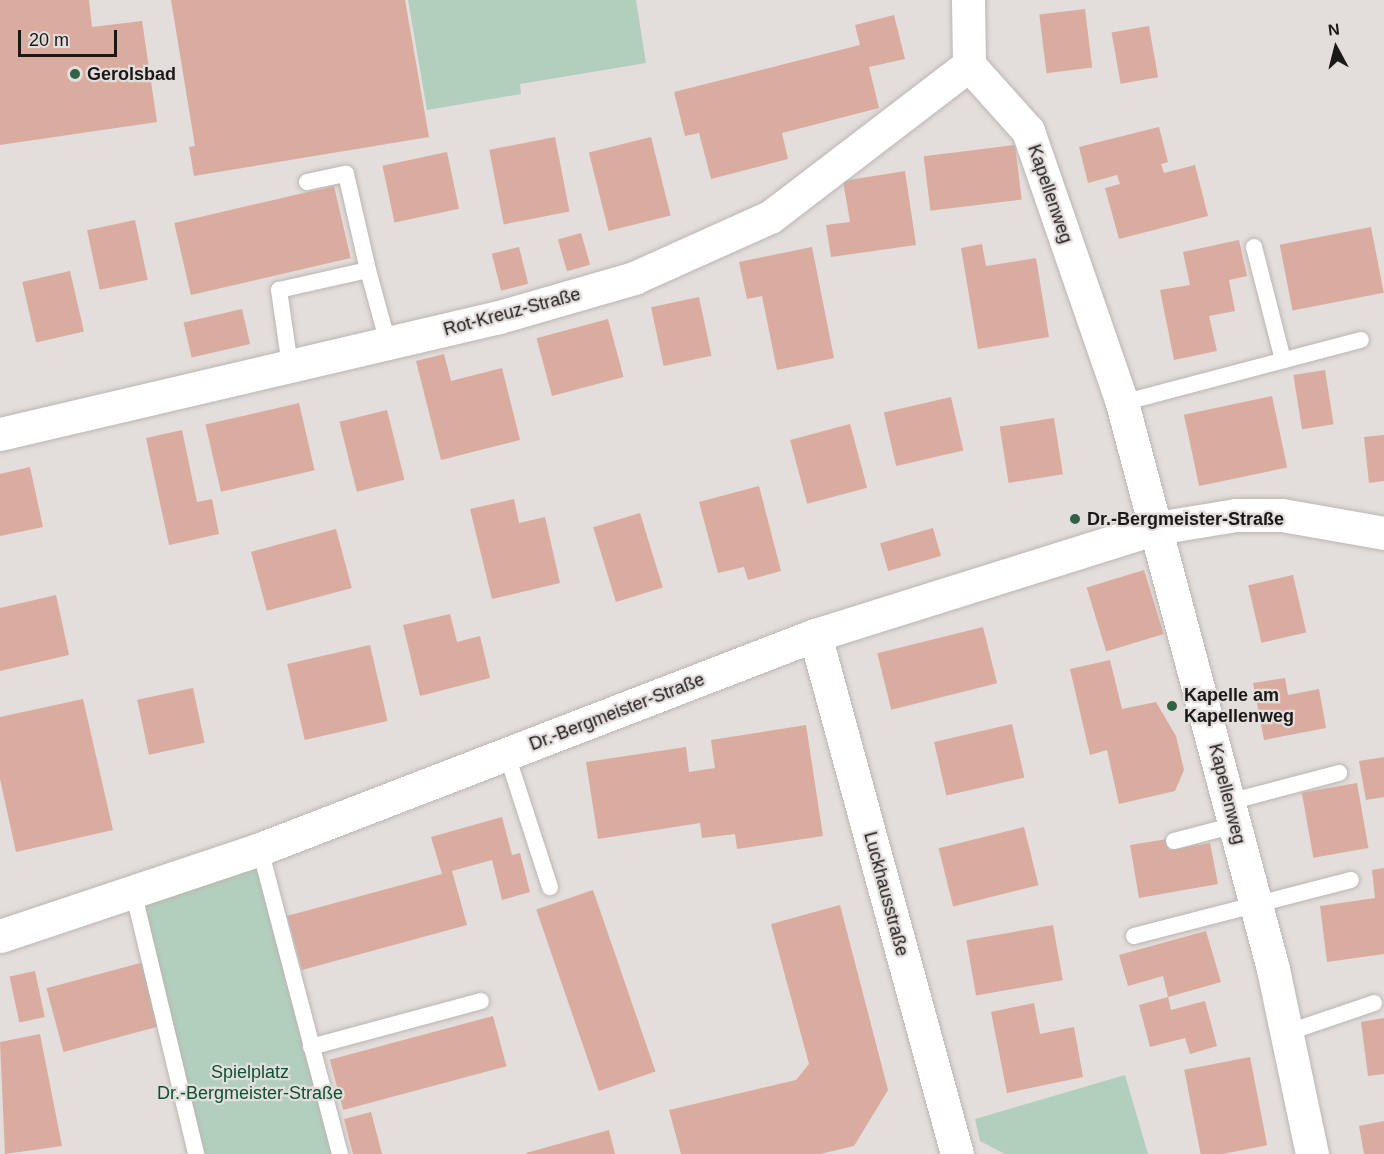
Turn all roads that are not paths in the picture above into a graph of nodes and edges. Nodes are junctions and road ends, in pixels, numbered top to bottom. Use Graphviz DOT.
graph roads {
  1 [pos="968,0"];
  2 [pos="969,64"];
  3 [pos="307,182"];
  4 [pos="1254,247"];
  5 [pos="368,270"];
  6 [pos="1361,340"];
  7 [pos="388,343"];
  8 [pos="1283,360"];
  9 [pos="290,366"];
  10 [pos="1122,403"];
  11 [pos="0,435"];
  12 [pos="1157,528"];
  13 [pos="1384,533"];
  14 [pos="815,635"];
  15 [pos="507,755"];
  16 [pos="1339,773"];
  17 [pos="1232,814"];
  18 [pos="1174,841"];
  19 [pos="260,849"];
  20 [pos="1351,880"];
  21 [pos="550,887"];
  22 [pos="134,895"];
  23 [pos="1256,906"];
  24 [pos="0,936"];
  25 [pos="1134,936"];
  26 [pos="481,1001"];
  27 [pos="1374,1003"];
  28 [pos="1286,1033"];
  29 [pos="311,1047"];
  30 [pos="196,1154"];
  31 [pos="340,1154"];
  32 [pos="957,1154"];
  33 [pos="1312,1154"];
  1 -- 2 [label="street"];
  2 -- 7 [label="street, Rot-Kreuz-Straße"];
  2 -- 10 [label="street, Kapellenweg"];
  3 -- 5 [label="lane"];
  4 -- 8 [label="lane"];
  5 -- 7 [label="lane"];
  5 -- 9 [label="lane"];
  6 -- 8 [label="lane"];
  7 -- 9 [label="street, Rot-Kreuz-Straße"];
  8 -- 10 [label="lane"];
  9 -- 11 [label="street, Rot-Kreuz-Straße"];
  10 -- 12 [label="street, Kapellenweg"];
  12 -- 13 [label="street, Dr.-Bergmeister-Straße"];
  12 -- 14 [label="street, Dr.-Bergmeister-Straße"];
  12 -- 17 [label="street, Kapellenweg"];
  14 -- 15 [label="street, Dr.-Bergmeister-Straße"];
  14 -- 32 [label="street, Luckhausstraße"];
  15 -- 19 [label="street, Dr.-Bergmeister-Straße"];
  15 -- 21 [label="lane, Dr.-Bergmeister-Straße"];
  16 -- 17 [label="lane"];
  17 -- 18 [label="lane"];
  17 -- 23 [label="street, Kapellenweg"];
  19 -- 22 [label="street, Dr.-Bergmeister-Straße"];
  19 -- 29 [label="lane"];
  20 -- 23 [label="lane"];
  22 -- 24 [label="street, Dr.-Bergmeister-Straße"];
  22 -- 30 [label="lane"];
  23 -- 25 [label="lane"];
  23 -- 28 [label="street, Kapellenweg"];
  26 -- 29 [label="lane"];
  27 -- 28 [label="lane"];
  28 -- 33 [label="street, Kapellenweg"];
  29 -- 31 [label="lane"];
}
